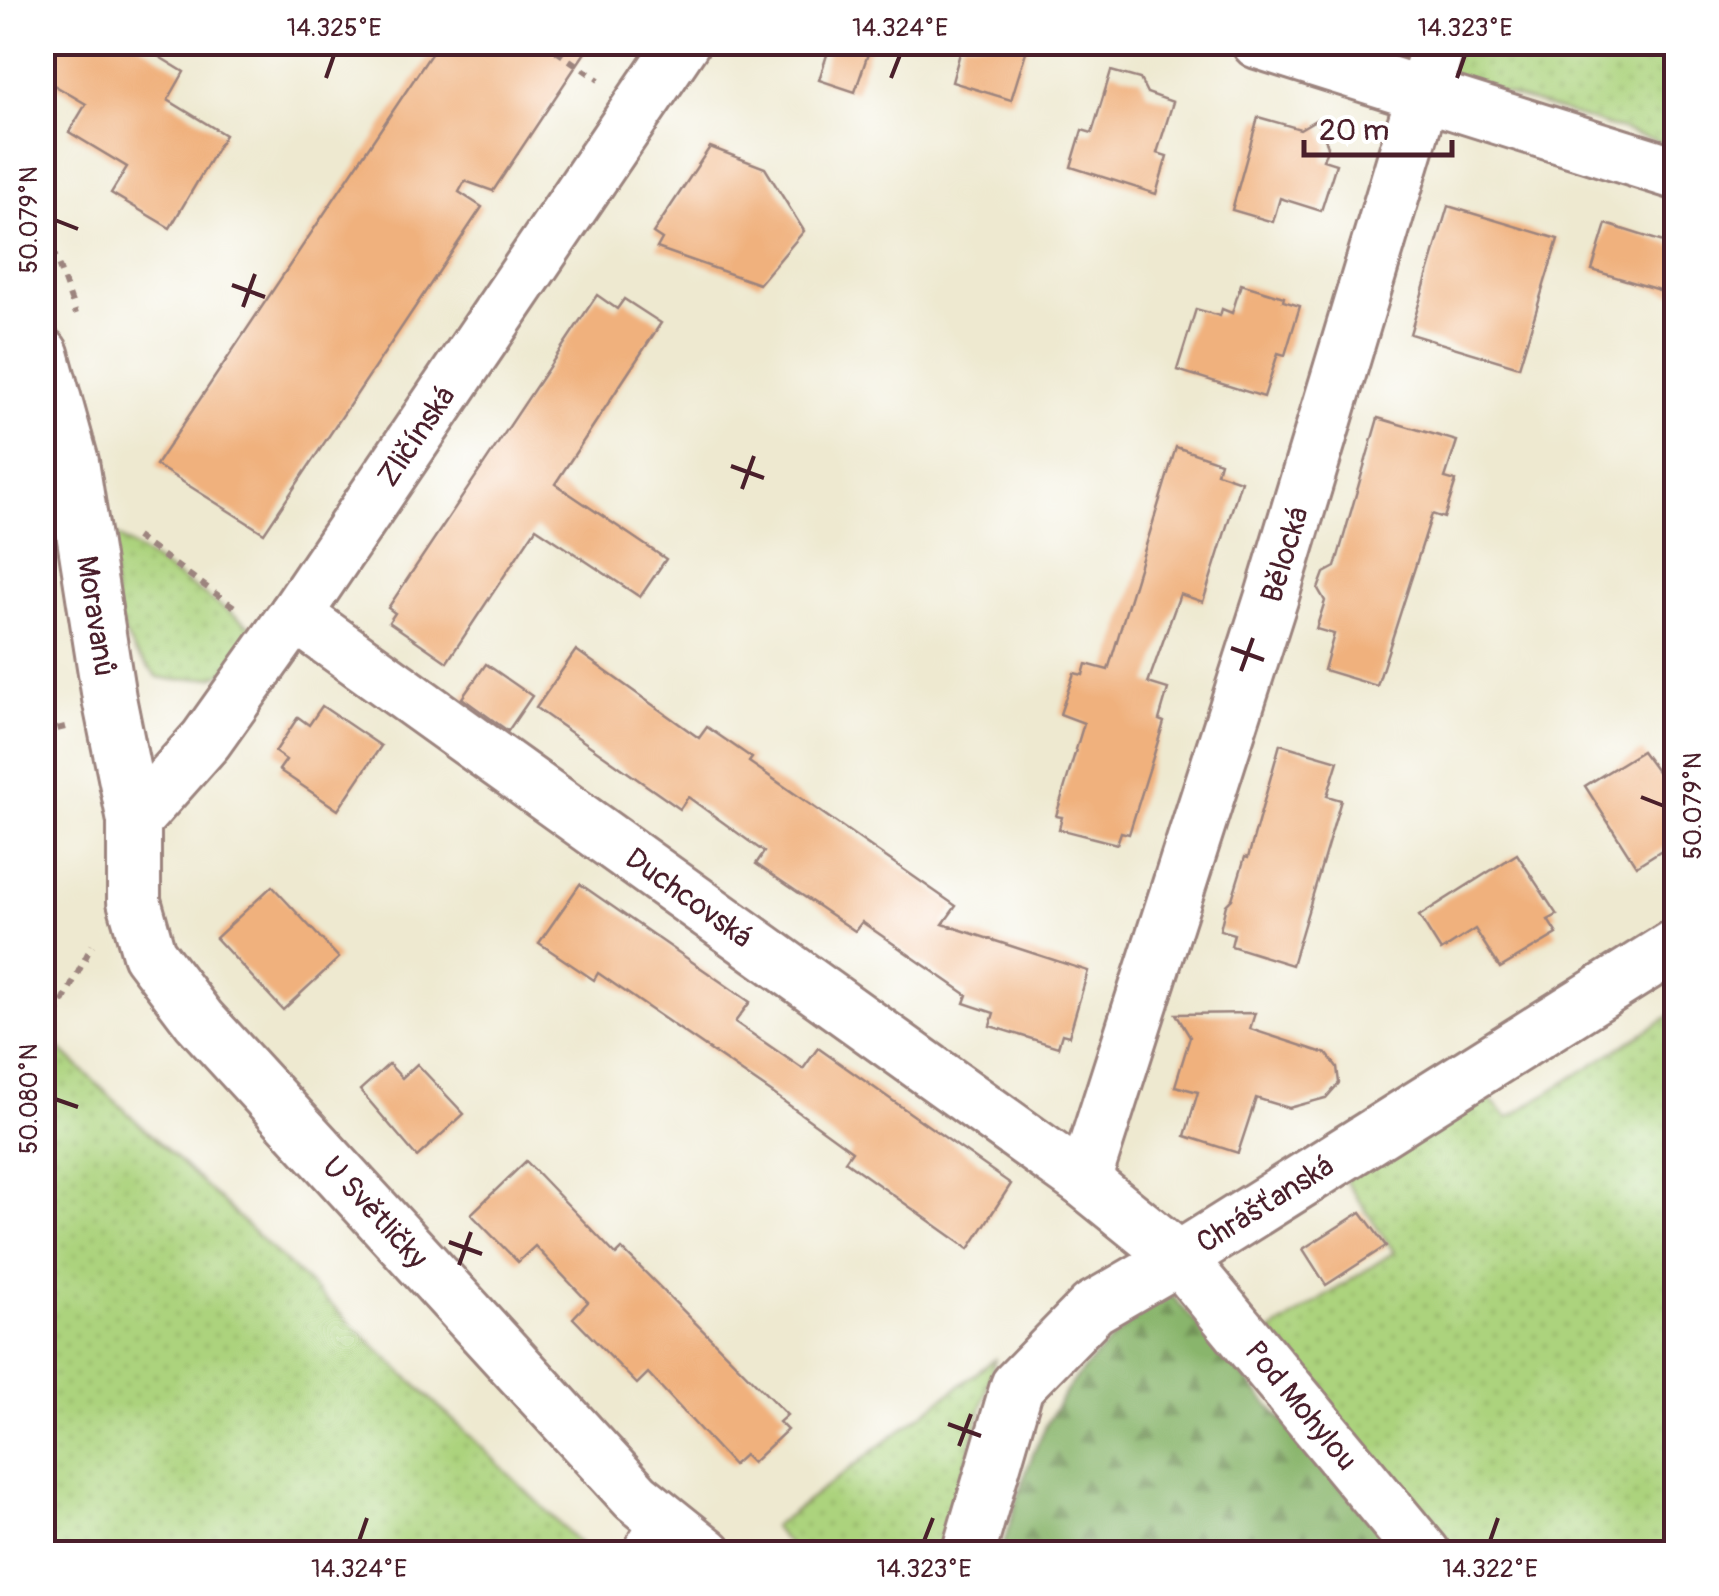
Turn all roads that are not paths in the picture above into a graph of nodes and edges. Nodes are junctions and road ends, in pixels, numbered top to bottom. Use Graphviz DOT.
graph roads {
  1 [pos="682,42"];
  2 [pos="1258,42"];
  3 [pos="1439,42"];
  4 [pos="1422,96"];
  5 [pos="1676,173"];
  6 [pos="60,337"];
  7 [pos="294,615"];
  8 [pos="134,821"];
  9 [pos="1676,945"];
  10 [pos="1084,1181"];
  11 [pos="1179,1258"];
  12 [pos="648,1534"];
  13 [pos="707,1554"];
  14 [pos="968,1554"];
  15 [pos="1424,1554"];
  1 -- 7 [label="street, Zličínská"];
  2 -- 4 [label="street"];
  3 -- 4 [label="street, Bělocká"];
  4 -- 5 [label="street"];
  4 -- 10 [label="street, Bělocká"];
  6 -- 8 [label="street, Moravanů"];
  7 -- 8 [label="street, Zličínská"];
  7 -- 10 [label="street, Duchcovská"];
  8 -- 12 [label="street, U Světličky"];
  9 -- 11 [label="street, Chrášťanská"];
  10 -- 11 [label="street, Duchcovská"];
  11 -- 14 [label="street, Chrášťanská"];
  11 -- 15 [label="street, Pod Mohylou"];
  12 -- 13 [label="street, U Světličky"];
}
